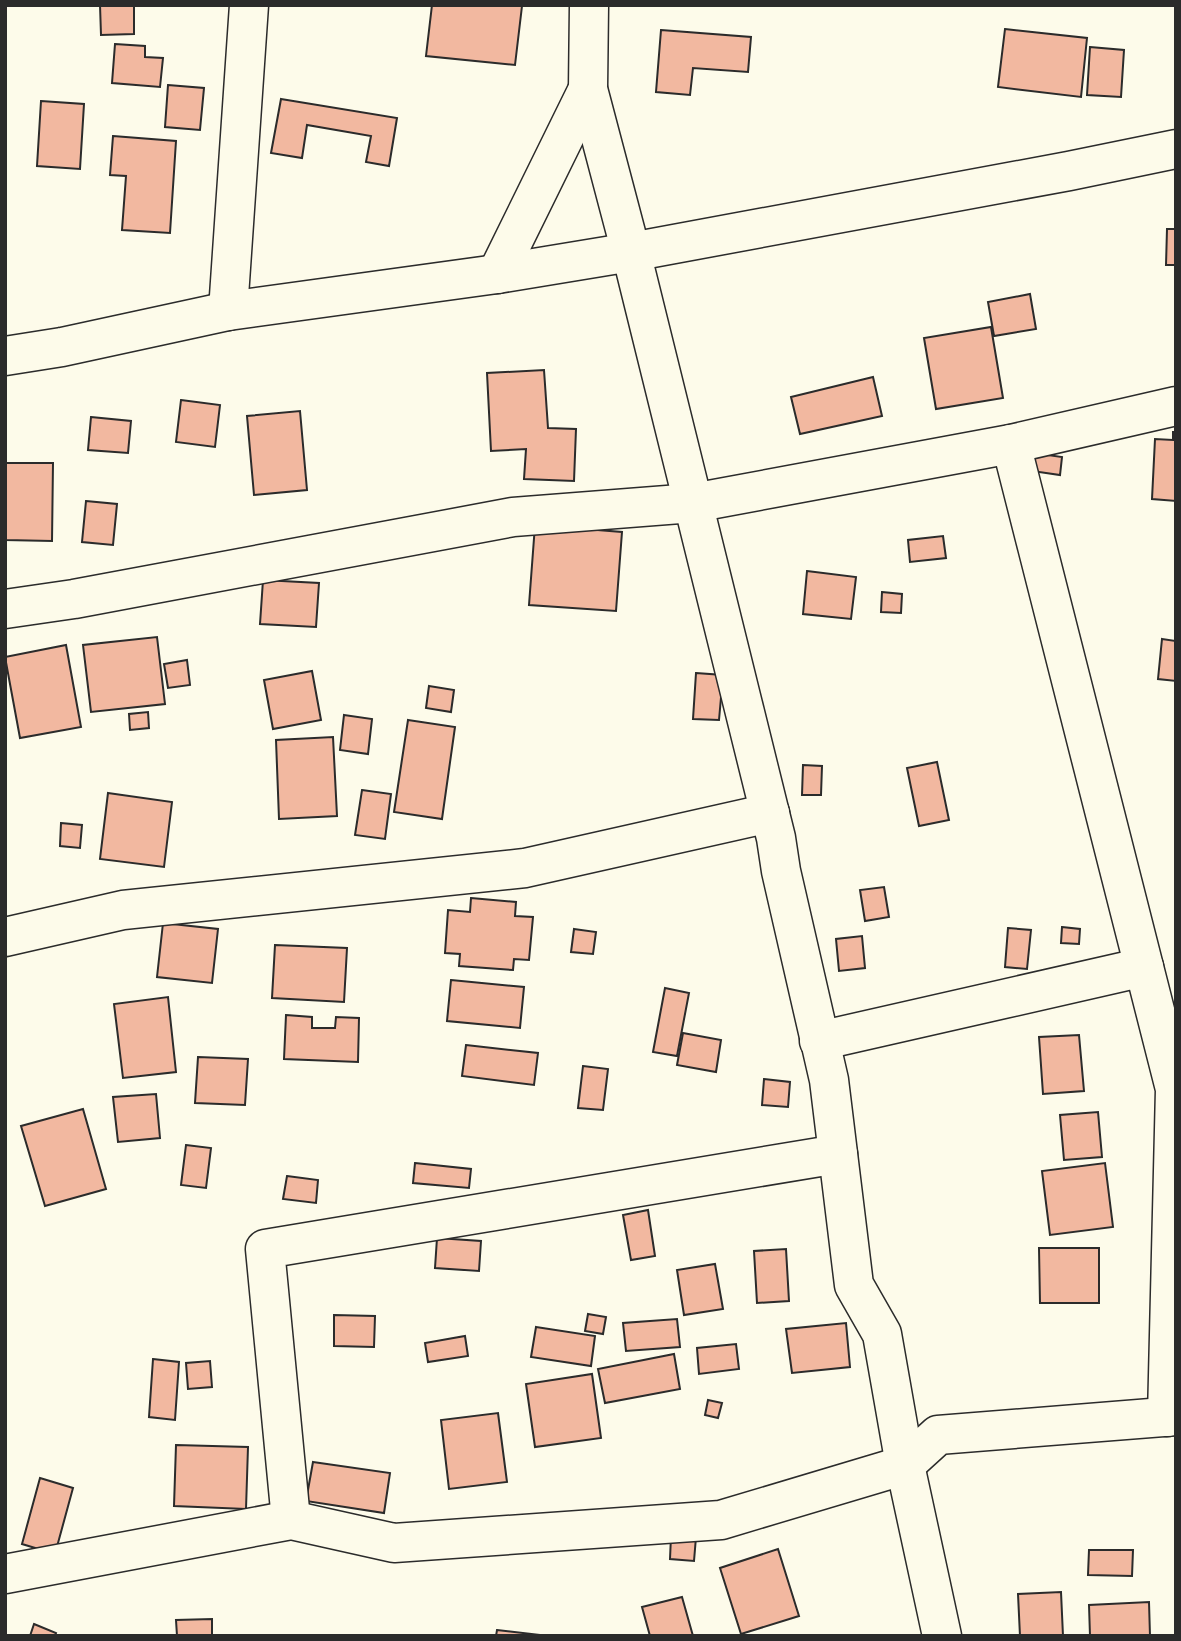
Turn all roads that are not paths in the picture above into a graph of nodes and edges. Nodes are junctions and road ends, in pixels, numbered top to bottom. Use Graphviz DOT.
graph roads {
  1 [pos="248,5"];
  2 [pos="589,5"];
  3 [pos="588,89"];
  4 [pos="1176,149"];
  5 [pos="631,252"];
  6 [pos="497,274"];
  7 [pos="228,311"];
  8 [pos="5,356"];
  9 [pos="1176,406"];
  10 [pos="1011,444"];
  11 [pos="693,503"];
  12 [pos="5,609"];
  13 [pos="770,813"];
  14 [pos="5,937"];
  15 [pos="1144,967"];
  16 [pos="819,1041"];
  17 [pos="1175,1089"];
  18 [pos="838,1154"];
  19 [pos="1172,1416"];
  20 [pos="905,1465"];
  21 [pos="291,1520"];
  22 [pos="5,1574"];
  23 [pos="942,1636"];
  1 -- 7 [label="street"];
  2 -- 3 [label="street"];
  3 -- 5 [label="street"];
  3 -- 6 [label="street"];
  4 -- 5 [label="street"];
  5 -- 6 [label="street"];
  5 -- 11 [label="street"];
  6 -- 7 [label="street"];
  7 -- 8 [label="street"];
  9 -- 10 [label="street"];
  10 -- 11 [label="street"];
  10 -- 15 [label="street"];
  11 -- 12 [label="street"];
  11 -- 13 [label="street"];
  13 -- 14 [label="street"];
  13 -- 16 [label="street"];
  15 -- 16 [label="street"];
  15 -- 17 [label="street"];
  16 -- 18 [label="street"];
  17 -- 19 [label="street"];
  18 -- 20 [label="street"];
  18 -- 21 [label="street"];
  19 -- 20 [label="street"];
  20 -- 21 [label="street"];
  20 -- 23 [label="street"];
  21 -- 22 [label="street"];
}
